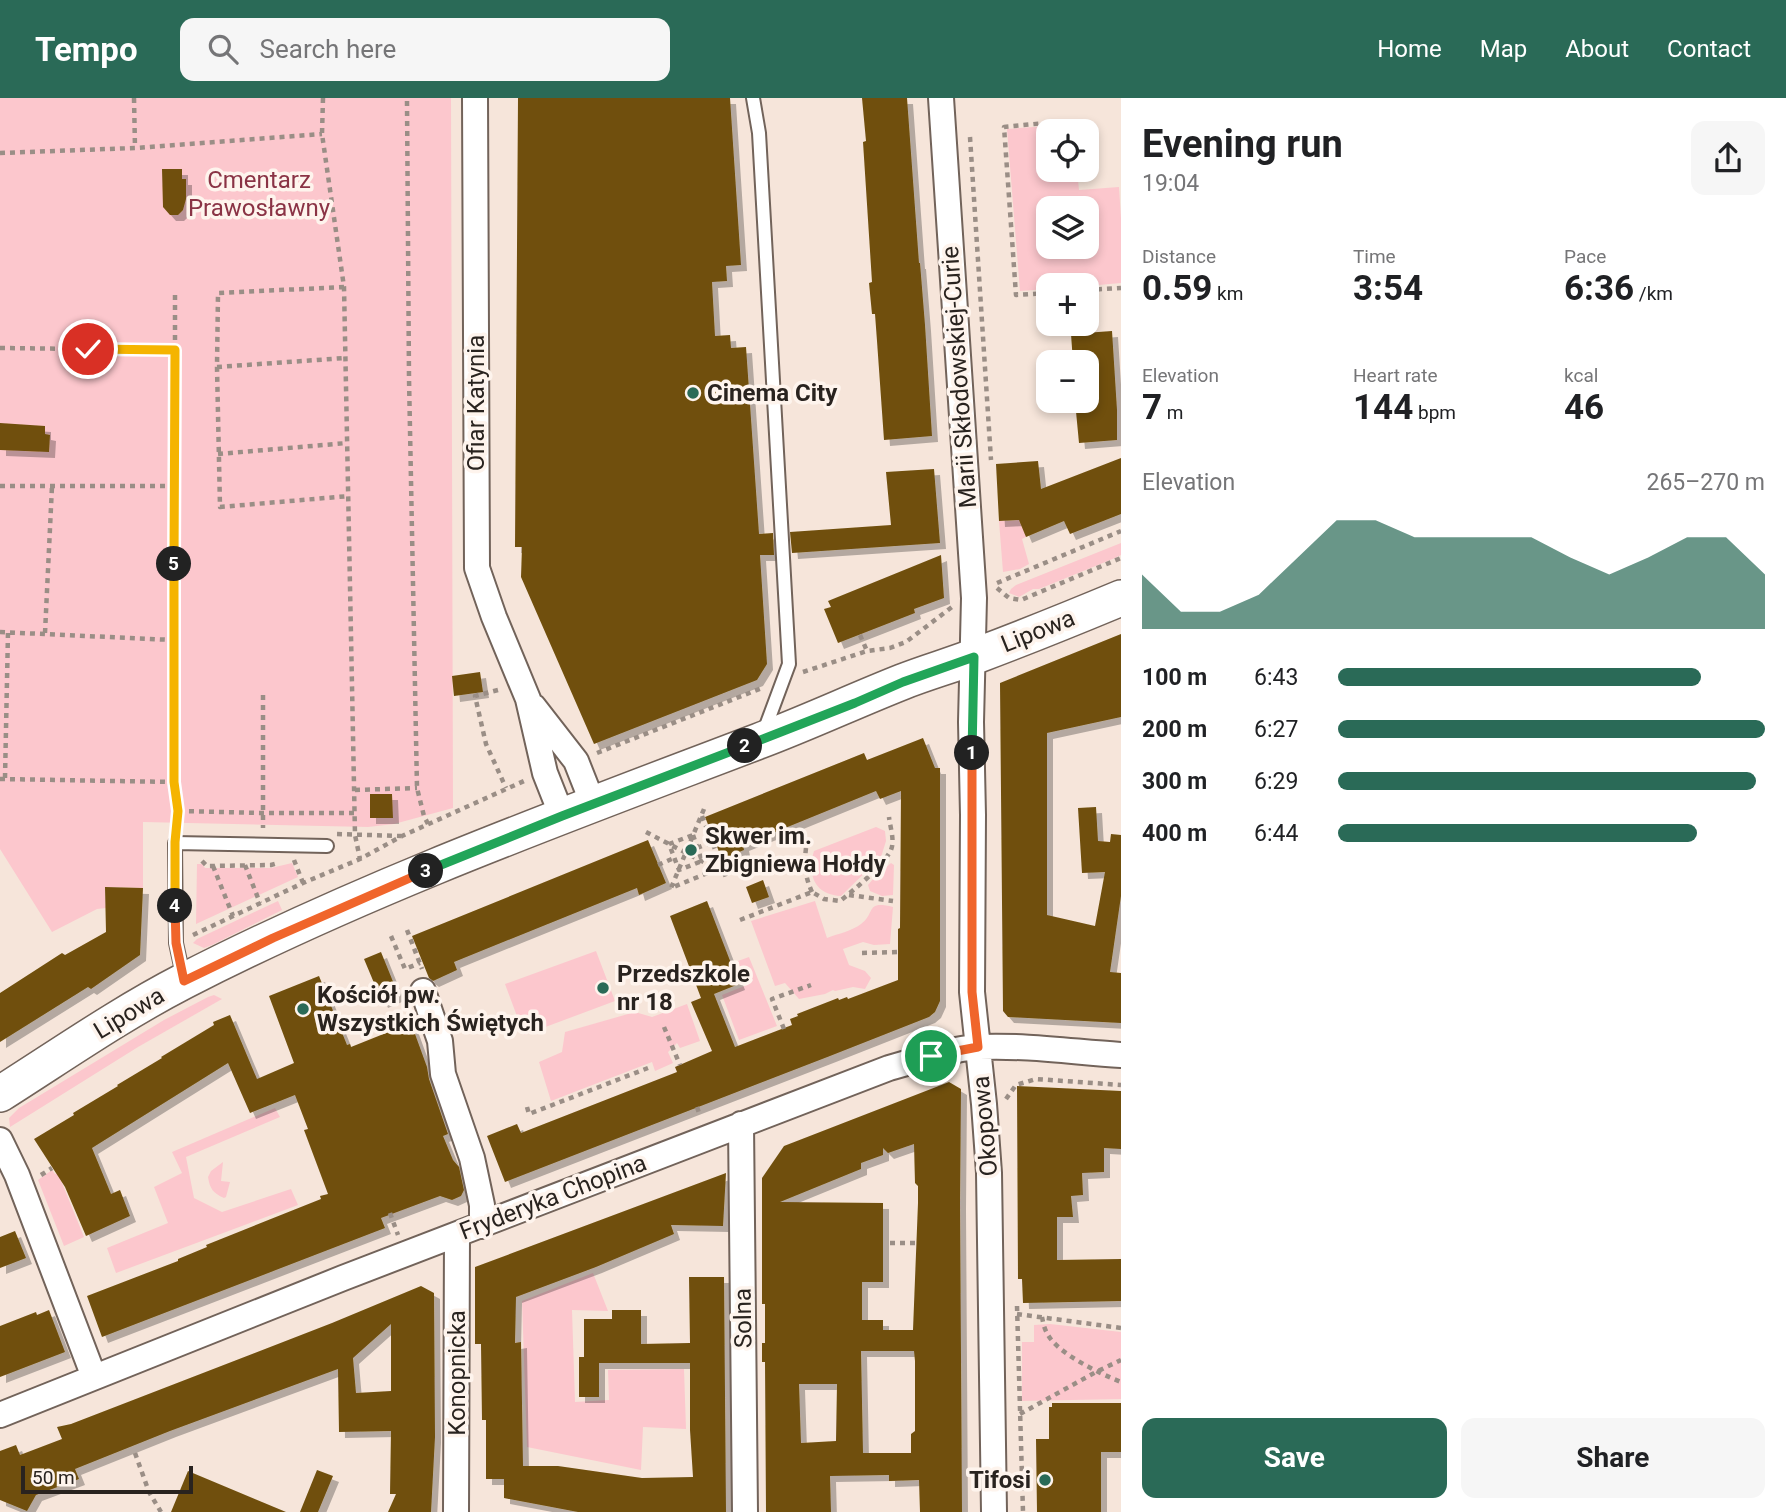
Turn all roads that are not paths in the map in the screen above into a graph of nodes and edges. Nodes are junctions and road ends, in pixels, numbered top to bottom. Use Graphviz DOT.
graph roads {
  1 [pos="475,98"];
  2 [pos="753,98"];
  3 [pos="941,98"];
  4 [pos="1121,598"];
  5 [pos="974,657"];
  6 [pos="528,699"];
  7 [pos="761,741"];
  8 [pos="578,810"];
  9 [pos="327,846"];
  10 [pos="184,981"];
  11 [pos="424,983"];
  12 [pos="978,1047"];
  13 [pos="1121,1055"];
  14 [pos="0,1094"];
  15 [pos="741,1124"];
  16 [pos="0,1140"];
  17 [pos="482,1226"];
  18 [pos="457,1235"];
  19 [pos="94,1377"];
  20 [pos="0,1415"];
  21 [pos="456,1512"];
  22 [pos="745,1512"];
  23 [pos="995,1512"];
  1 -- 6 [label="street, Ofiar Katynia"];
  2 -- 7 [label="lane"];
  3 -- 5 [label="street, Marii Skłodowskiej-Curie"];
  4 -- 5 [label="street, Lipowa"];
  5 -- 7 [label="street, Lipowa"];
  5 -- 12 [label="street, Okopowa"];
  6 -- 8 [label="street, Ofiar Katynia"];
  6 -- 8 [label="street, Ofiar Katynia"];
  7 -- 8 [label="street, Lipowa"];
  8 -- 10 [label="street, Lipowa"];
  9 -- 10 [label="lane"];
  10 -- 14 [label="street, Lipowa"];
  11 -- 17 [label="street"];
  12 -- 13 [label="street, Fryderyka Chopina"];
  12 -- 15 [label="street, Fryderyka Chopina"];
  12 -- 23 [label="street, Okopowa"];
  15 -- 17 [label="street, Fryderyka Chopina"];
  15 -- 22 [label="street, Solna"];
  16 -- 19 [label="street"];
  17 -- 18 [label="street, Fryderyka Chopina"];
  18 -- 19 [label="street, Fryderyka Chopina"];
  18 -- 21 [label="street, Konopnicka"];
  19 -- 20 [label="street, Fryderyka Chopina"];
}
